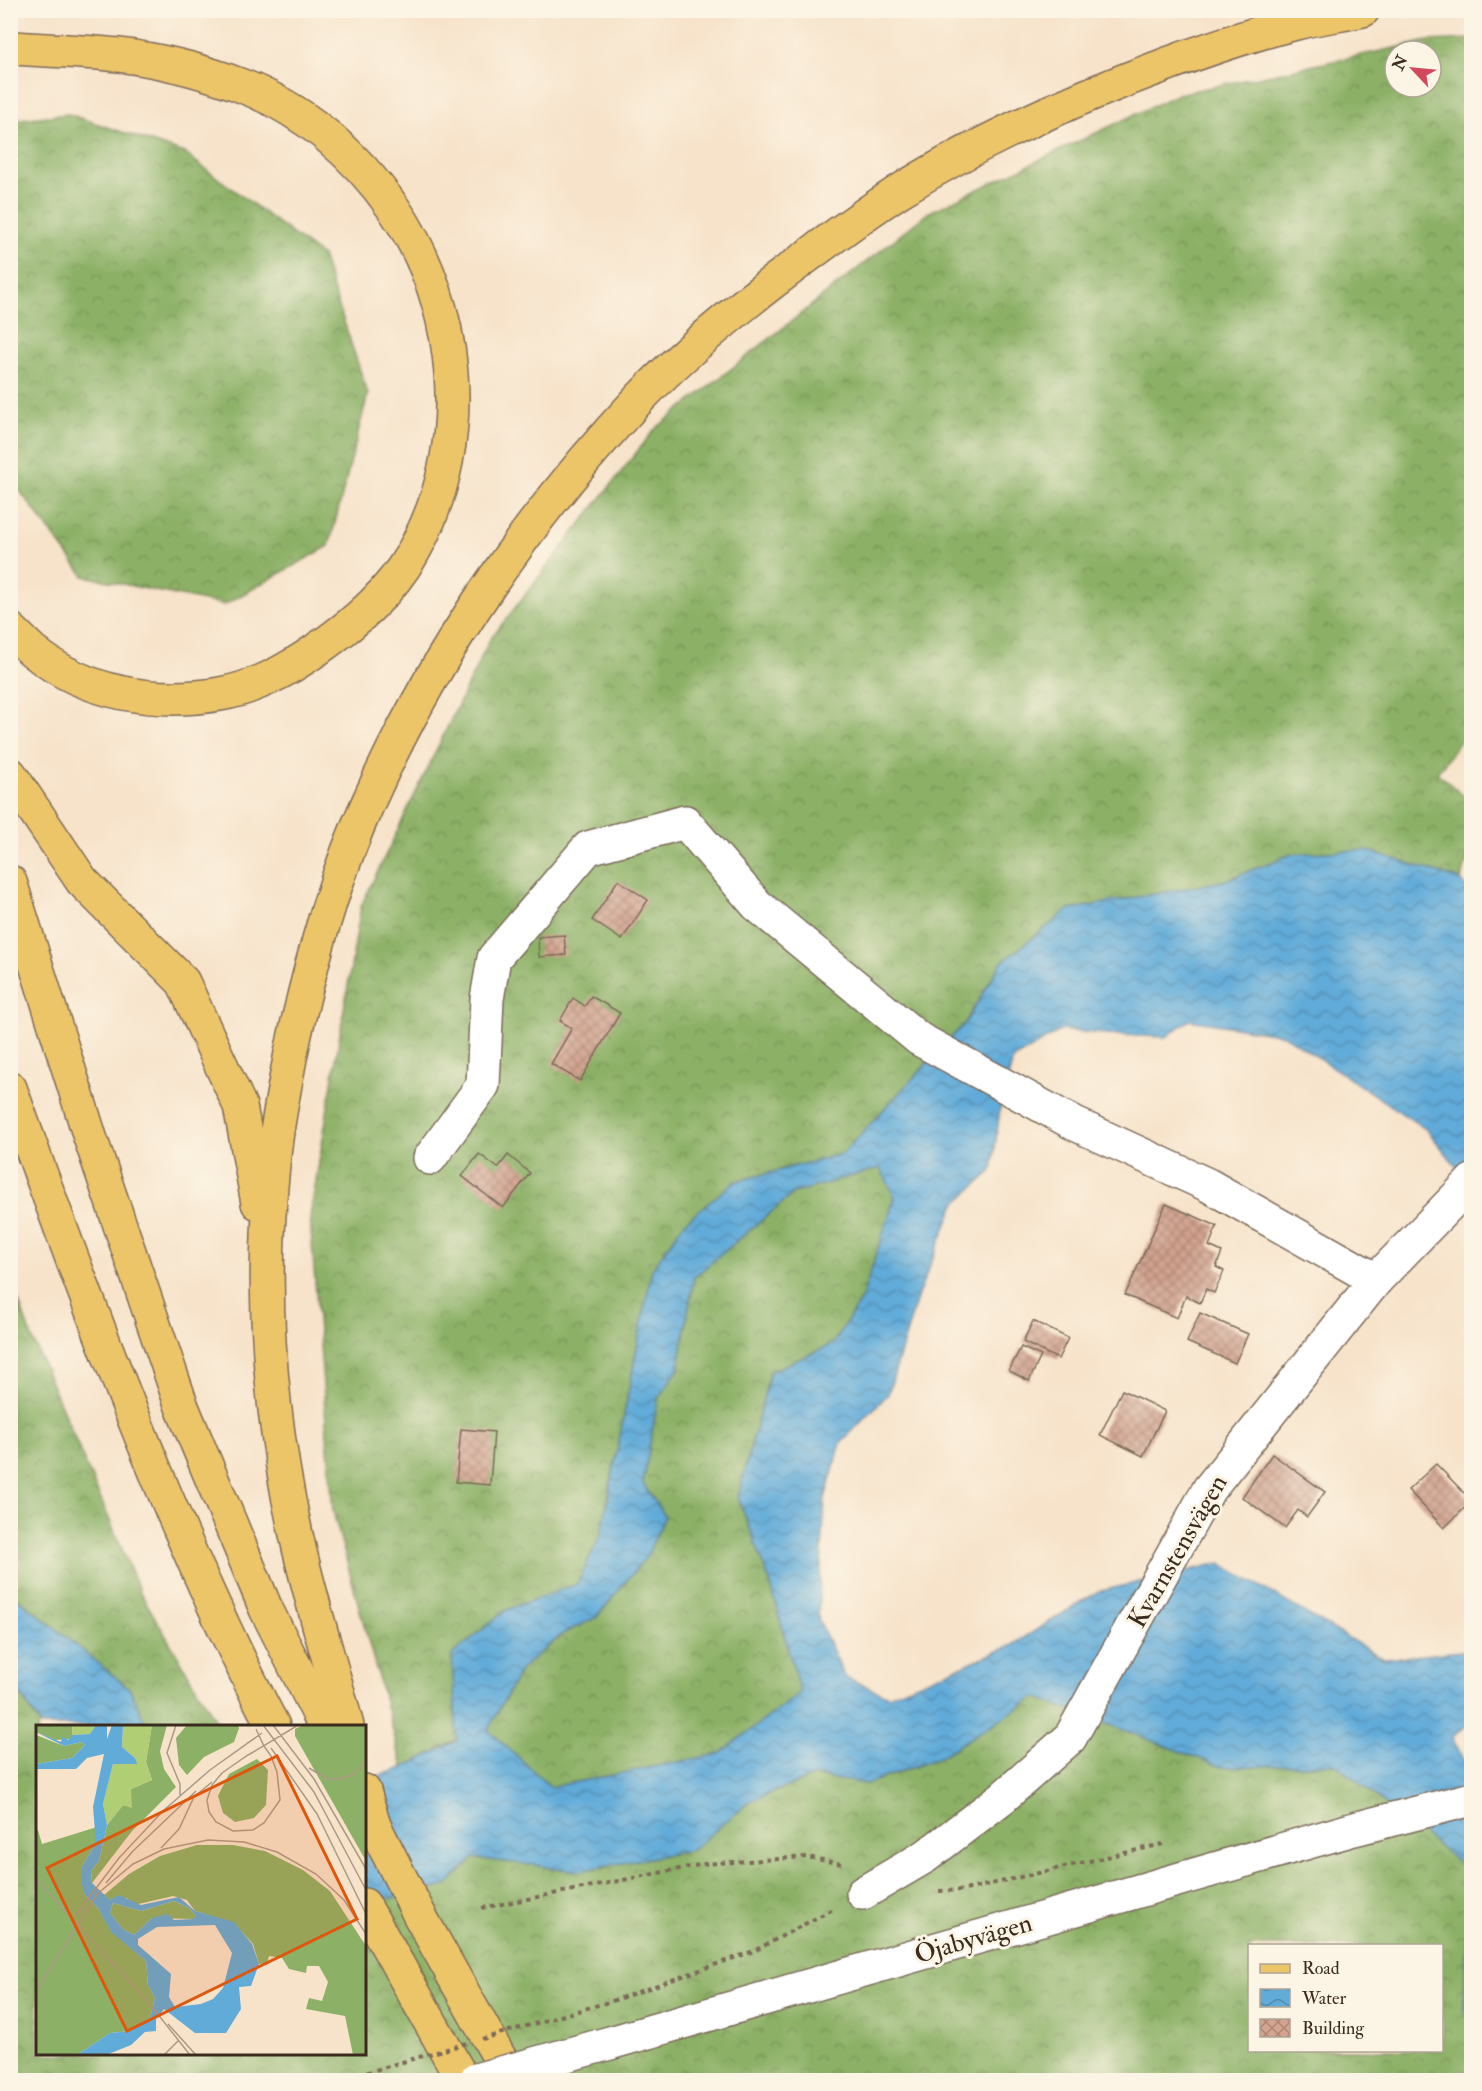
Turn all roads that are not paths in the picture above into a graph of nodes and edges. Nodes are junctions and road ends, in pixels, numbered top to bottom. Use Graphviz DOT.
graph roads {
  1 [pos="1363,10"];
  2 [pos="10,48"];
  3 [pos="10,629"];
  4 [pos="10,774"];
  5 [pos="10,882"];
  6 [pos="10,1088"];
  7 [pos="430,1158"];
  8 [pos="1466,1186"];
  9 [pos="268,1252"];
  10 [pos="1376,1280"];
  11 [pos="272,1725"];
  12 [pos="324,1725"];
  13 [pos="347,1725"];
  14 [pos="1472,1799"];
  15 [pos="366,1801"];
  16 [pos="369,1816"];
  17 [pos="863,1893"];
  18 [pos="370,1915"];
  19 [pos="463,2080"];
  20 [pos="476,2080"];
  21 [pos="512,2080"];
  1 -- 9 [label="main road"];
  2 -- 3 [label="main road"];
  4 -- 9 [label="main road"];
  5 -- 12 [label="main road"];
  6 -- 11 [label="main road"];
  7 -- 10 [label="street"];
  8 -- 10 [label="street, Kvarnstensvägen"];
  9 -- 13 [label="main road"];
  10 -- 17 [label="street, Kvarnstensvägen"];
  14 -- 20 [label="street, Öjabyvägen, bridge"];
  15 -- 16 [label="main road"];
  16 -- 21 [label="main road"];
  18 -- 19 [label="main road"];
}
